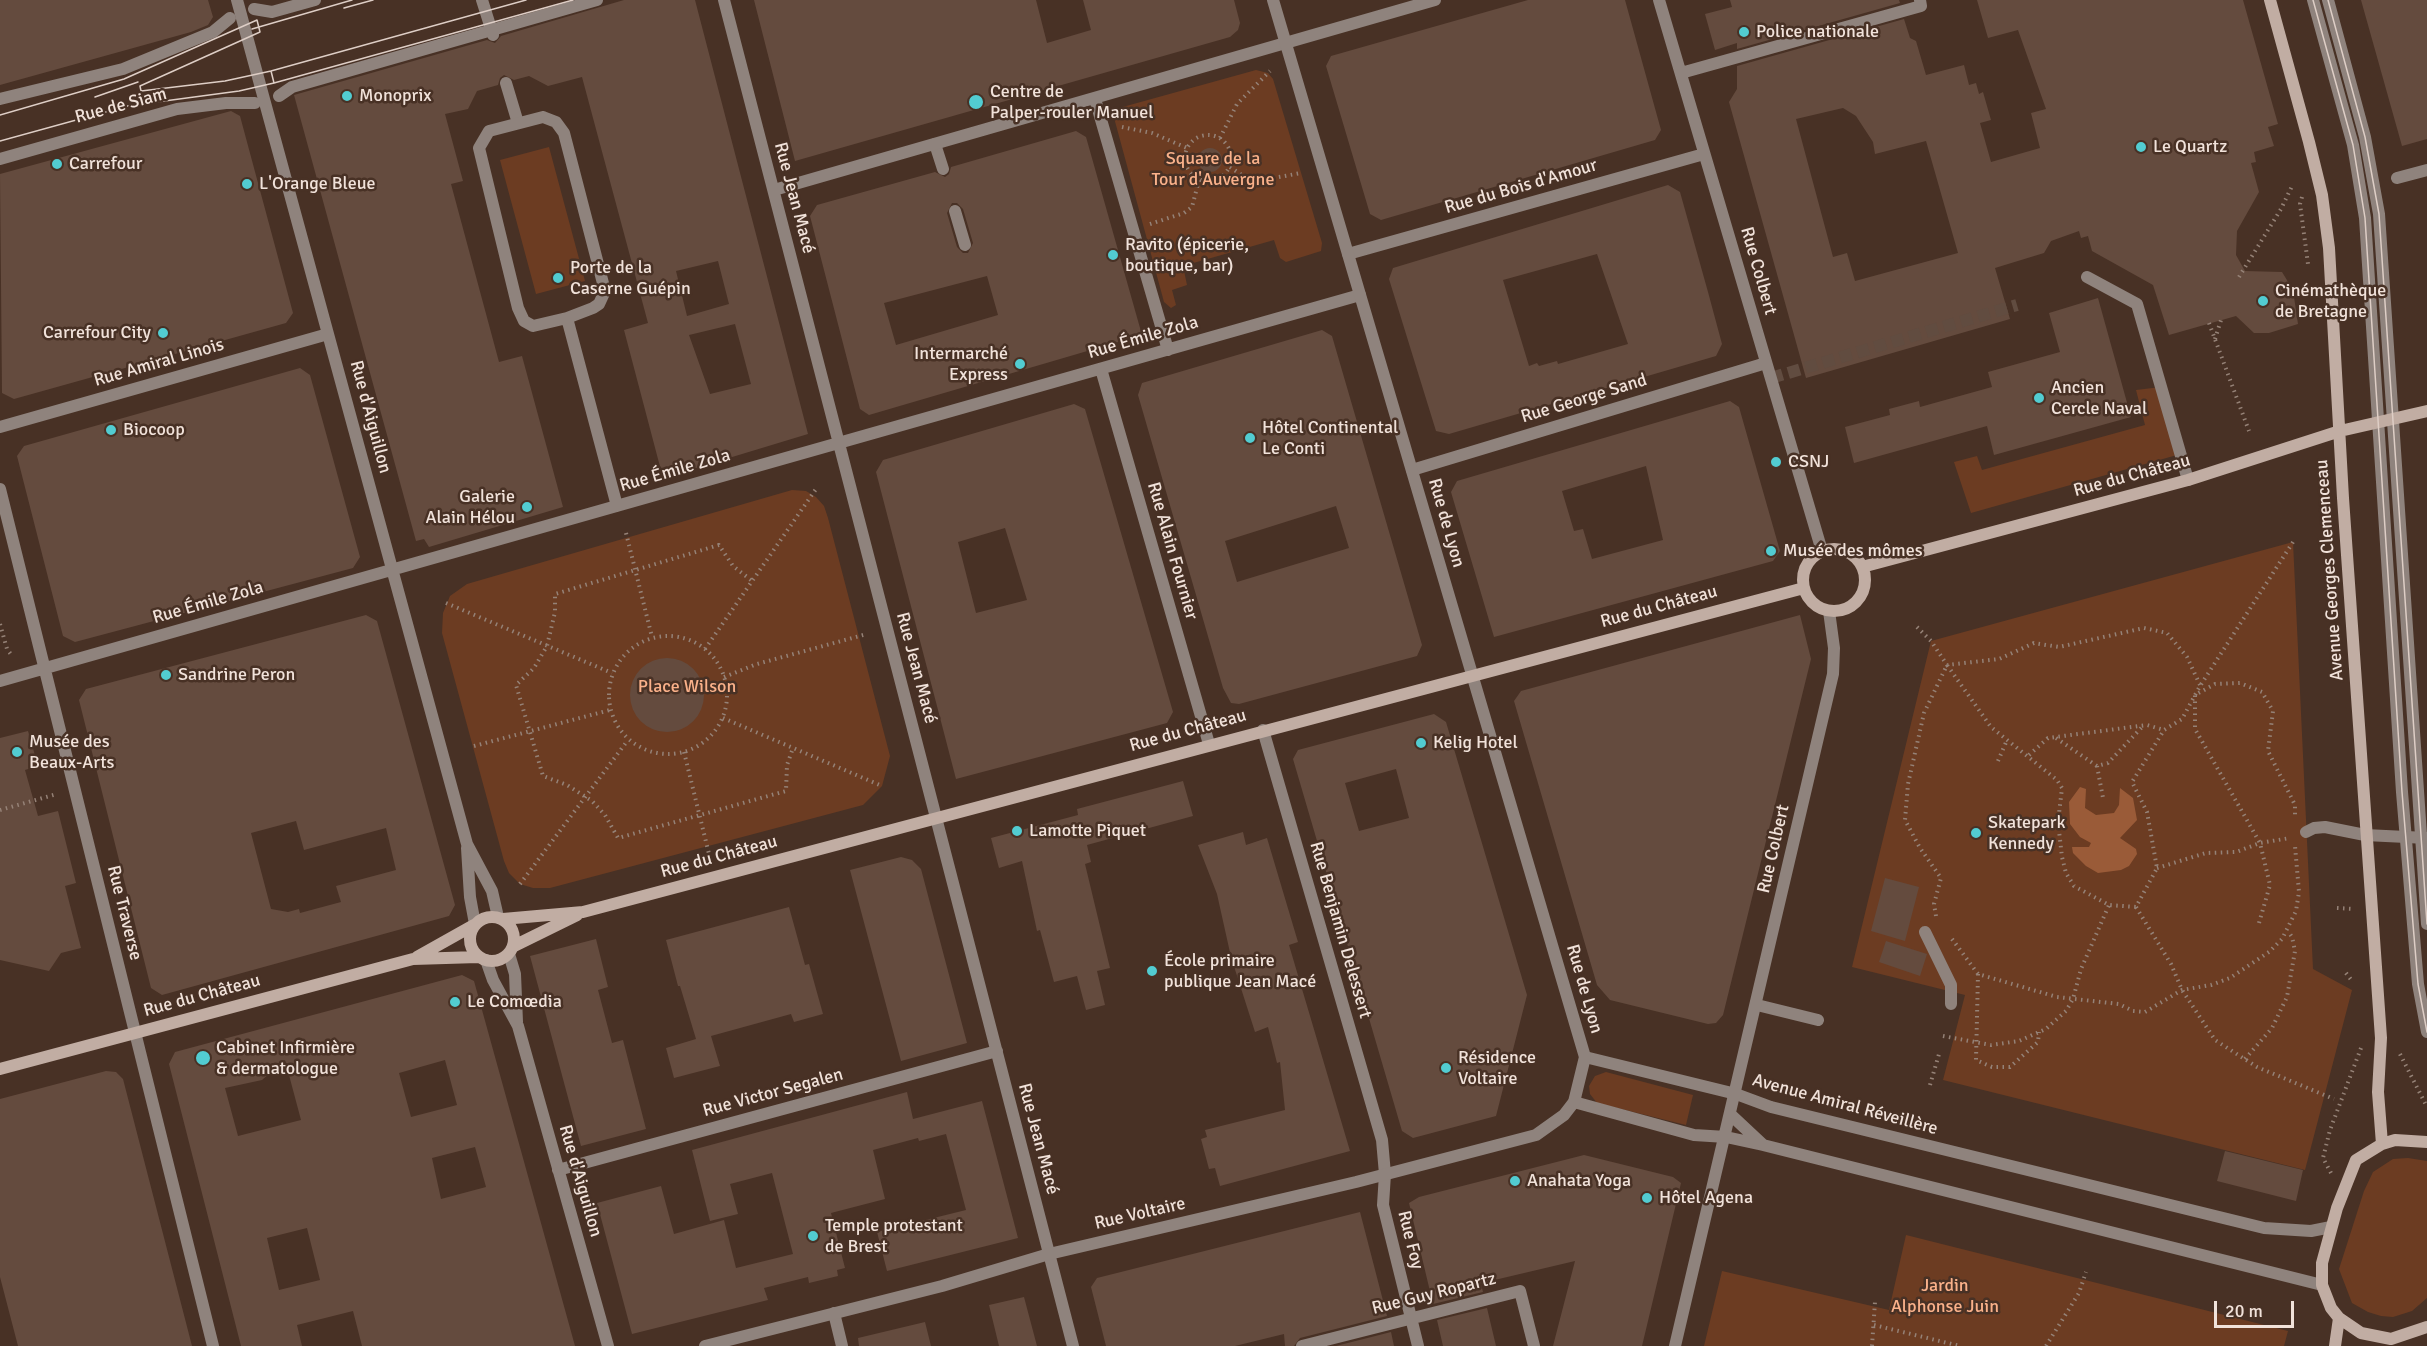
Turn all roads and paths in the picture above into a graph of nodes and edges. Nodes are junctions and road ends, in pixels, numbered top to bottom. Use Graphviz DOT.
graph roads {
  1 [pos="237,0"];
  2 [pos="315,0"];
  3 [pos="482,0"];
  4 [pos="597,0"];
  5 [pos="724,0"];
  6 [pos="1273,0"];
  7 [pos="1435,0"];
  8 [pos="1659,0"];
  9 [pos="1920,0"];
  10 [pos="2270,0"];
  11 [pos="2313,0"];
  12 [pos="2328,0"];
  13 [pos="254,9"];
  14 [pos="230,18"];
  15 [pos="492,33"];
  16 [pos="1286,44"];
  17 [pos="1270,71"];
  18 [pos="1681,73"];
  19 [pos="506,83"];
  20 [pos="279,96"];
  21 [pos="0,99"];
  22 [pos="1095,99"];
  23 [pos="255,102"];
  24 [pos="518,123"];
  25 [pos="1102,123"];
  26 [pos="1220,138"];
  27 [pos="935,144"];
  28 [pos="1187,148"];
  29 [pos="1704,154"];
  30 [pos="0,159"];
  31 [pos="1230,167"];
  32 [pos="943,169"];
  33 [pos="2427,170"];
  34 [pos="1301,173"];
  35 [pos="2397,178"];
  36 [pos="1199,180"];
  37 [pos="2293,184"];
  38 [pos="774,190"];
  39 [pos="2302,195"];
  40 [pos="955,211"];
  41 [pos="1133,228"];
  42 [pos="965,244"];
  43 [pos="1348,254"];
  44 [pos="2309,271"];
  45 [pos="2087,277"];
  46 [pos="2239,277"];
  47 [pos="1360,295"];
  48 [pos="567,318"];
  49 [pos="2221,320"];
  50 [pos="2209,323"];
  51 [pos="328,334"];
  52 [pos="2215,339"];
  53 [pos="1168,350"];
  54 [pos="1766,363"];
  55 [pos="1101,369"];
  56 [pos="2427,411"];
  57 [pos="2392,420"];
  58 [pos="2378,424"];
  59 [pos="0,427"];
  60 [pos="2249,431"];
  61 [pos="2340,432"];
  62 [pos="839,443"];
  63 [pos="1412,470"];
  64 [pos="2188,480"];
  65 [pos="0,489"];
  66 [pos="816,489"];
  67 [pos="617,506"];
  68 [pos="626,532"];
  69 [pos="2293,542"];
  70 [pos="1822,551"];
  71 [pos="1862,567"];
  72 [pos="635,569"];
  73 [pos="393,570"];
  74 [pos="752,580"];
  75 [pos="1804,588"];
  76 [pos="446,603"];
  77 [pos="1830,611"];
  78 [pos="0,624"];
  79 [pos="1917,627"];
  80 [pos="867,634"];
  81 [pos="652,637"];
  82 [pos="547,646"];
  83 [pos="705,650"];
  84 [pos="13,658"];
  85 [pos="1947,665"];
  86 [pos="45,669"];
  87 [pos="612,673"];
  88 [pos="1473,675"];
  89 [pos="724,677"];
  90 [pos="0,681"];
  91 [pos="2200,686"];
  92 [pos="2195,695"];
  93 [pos="610,710"];
  94 [pos="723,718"];
  95 [pos="2143,725"];
  96 [pos="1263,730"];
  97 [pos="2164,730"];
  98 [pos="529,732"];
  99 [pos="2055,738"];
  100 [pos="628,740"];
  101 [pos="2007,740"];
  102 [pos="1209,744"];
  103 [pos="474,746"];
  104 [pos="794,748"];
  105 [pos="684,752"];
  106 [pos="2029,755"];
  107 [pos="1998,761"];
  108 [pos="2097,766"];
  109 [pos="882,786"];
  110 [pos="75,789"];
  111 [pos="586,797"];
  112 [pos="2103,798"];
  113 [pos="0,810"];
  114 [pos="699,814"];
  115 [pos="936,817"];
  116 [pos="2301,834"];
  117 [pos="2365,835"];
  118 [pos="2418,837"];
  119 [pos="2260,843"];
  120 [pos="467,844"];
  121 [pos="709,854"];
  122 [pos="2157,868"];
  123 [pos="520,884"];
  124 [pos="2109,905"];
  125 [pos="2136,907"];
  126 [pos="583,912"];
  127 [pos="501,918"];
  128 [pos="1940,922"];
  129 [pos="2259,923"];
  130 [pos="475,924"];
  131 [pos="2427,924"];
  132 [pos="2288,931"];
  133 [pos="1925,932"];
  134 [pos="1951,938"];
  135 [pos="511,950"];
  136 [pos="413,959"];
  137 [pos="482,959"];
  138 [pos="2346,973"];
  139 [pos="1978,974"];
  140 [pos="2352,981"];
  141 [pos="2182,990"];
  142 [pos="2073,999"];
  143 [pos="1952,1004"];
  144 [pos="1756,1005"];
  145 [pos="1818,1020"];
  146 [pos="518,1026"];
  147 [pos="135,1032"];
  148 [pos="2039,1032"];
  149 [pos="2427,1032"];
  150 [pos="1943,1036"];
  151 [pos="1976,1043"];
  152 [pos="997,1051"];
  153 [pos="1939,1054"];
  154 [pos="1585,1057"];
  155 [pos="2245,1059"];
  156 [pos="0,1069"];
  157 [pos="1930,1085"];
  158 [pos="1736,1094"];
  159 [pos="2334,1099"];
  160 [pos="1574,1102"];
  161 [pos="1731,1115"];
  162 [pos="1726,1137"];
  163 [pos="1382,1140"];
  164 [pos="2427,1142"];
  165 [pos="2382,1144"];
  166 [pos="1763,1145"];
  167 [pos="558,1170"];
  168 [pos="1385,1174"];
  169 [pos="2331,1227"];
  170 [pos="1049,1254"];
  171 [pos="2086,1272"];
  172 [pos="2322,1285"];
  173 [pos="1875,1302"];
  174 [pos="834,1313"];
  175 [pos="2339,1318"];
  176 [pos="1411,1319"];
  177 [pos="1874,1325"];
  178 [pos="2425,1330"];
  179 [pos="2385,1342"];
  180 [pos="213,1346"];
  181 [pos="608,1346"];
  182 [pos="705,1346"];
  183 [pos="842,1346"];
  184 [pos="1073,1346"];
  185 [pos="1302,1346"];
  186 [pos="1418,1346"];
  187 [pos="1534,1346"];
  188 [pos="1675,1346"];
  189 [pos="1872,1346"];
  190 [pos="1960,1346"];
  191 [pos="2046,1346"];
  192 [pos="2335,1346"];
  1 -- 51 [label="street, Rue d'Aiguillon"];
  2 -- 13 [label="street"];
  3 -- 15 [label="street"];
  4 -- 15 [label="street"];
  5 -- 38 [label="street, Rue Jean Macé"];
  6 -- 16 [label="street, Rue de Lyon"];
  7 -- 16 [label="street"];
  8 -- 18 [label="street, Rue Colbert"];
  9 -- 18 [label="street"];
  10 -- 61 [label="main road, Avenue Georges Clemenceau"];
  11 -- 58 [label="street"];
  12 -- 57 [label="street"];
  14 -- 21 [label="street, Rue de Siam"];
  15 -- 20 [label="street"];
  16 -- 22 [label="street"];
  16 -- 43 [label="street, Rue de Lyon"];
  17 -- 26 [label="path"];
  18 -- 29 [label="street, Rue Colbert"];
  19 -- 24 [label="street"];
  22 -- 25 [label="street"];
  22 -- 27 [label="street"];
  23 -- 30 [label="street, Rue de Siam"];
  24 -- 48 [label="street"];
  24 -- 48 [label="street"];
  25 -- 28 [label="path"];
  25 -- 41 [label="street"];
  26 -- 28 [label="path"];
  26 -- 31 [label="path"];
  27 -- 32 [label="street"];
  27 -- 38 [label="street"];
  28 -- 36 [label="path"];
  29 -- 43 [label="street, Rue du Bois d'Amour"];
  29 -- 54 [label="street, Rue Colbert"];
  31 -- 34 [label="path"];
  31 -- 36 [label="path"];
  33 -- 35 [label="street"];
  36 -- 41 [label="path"];
  37 -- 46 [label="path"];
  38 -- 62 [label="street, Rue Jean Macé"];
  39 -- 44 [label="path"];
  40 -- 42 [label="street"];
  41 -- 53 [label="street"];
  43 -- 47 [label="street, Rue de Lyon"];
  45 -- 64 [label="street"];
  47 -- 53 [label="street, Rue Émile Zola"];
  47 -- 63 [label="street, Rue de Lyon"];
  48 -- 67 [label="street"];
  49 -- 52 [label="path"];
  50 -- 52 [label="path"];
  51 -- 59 [label="street, Rue Amiral Linois"];
  51 -- 73 [label="street, Rue d'Aiguillon"];
  52 -- 60 [label="path"];
  53 -- 55 [label="street, Rue Émile Zola"];
  54 -- 63 [label="street, Rue George Sand"];
  54 -- 70 [label="street, Rue Colbert"];
  55 -- 62 [label="street, Rue Émile Zola"];
  55 -- 102 [label="street, Rue Alain Fournier"];
  56 -- 57 [label="main road, Rue du Château"];
  57 -- 58 [label="main road, Rue du Château"];
  57 -- 118 [label="street"];
  58 -- 61 [label="main road, Rue du Château"];
  58 -- 118 [label="street"];
  61 -- 64 [label="main road, Rue du Château"];
  61 -- 117 [label="main road, Avenue Georges Clemenceau"];
  62 -- 67 [label="street, Rue Émile Zola"];
  62 -- 115 [label="street, Rue Jean Macé"];
  63 -- 88 [label="street, Rue de Lyon"];
  64 -- 71 [label="main road, Rue du Château"];
  65 -- 86 [label="street, Rue Traverse"];
  66 -- 74 [label="path"];
  67 -- 73 [label="street, Rue Émile Zola"];
  68 -- 72 [label="path"];
  69 -- 91 [label="path"];
  70 -- 71 [label="main road"];
  70 -- 75 [label="main road"];
  71 -- 77 [label="main road"];
  72 -- 74 [label="path"];
  72 -- 81 [label="path"];
  72 -- 82 [label="path"];
  73 -- 86 [label="street, Rue Émile Zola"];
  73 -- 120 [label="street, Rue d'Aiguillon"];
  74 -- 83 [label="path"];
  75 -- 77 [label="main road"];
  75 -- 88 [label="main road, Rue du Château"];
  76 -- 82 [label="path"];
  77 -- 144 [label="street, Rue Colbert"];
  78 -- 84 [label="path"];
  79 -- 85 [label="path"];
  80 -- 89 [label="path"];
  81 -- 83 [label="path"];
  81 -- 87 [label="path"];
  82 -- 87 [label="path"];
  82 -- 98 [label="path"];
  83 -- 89 [label="path"];
  85 -- 91 [label="path"];
  85 -- 101 [label="path"];
  85 -- 128 [label="path"];
  86 -- 90 [label="street, Rue Émile Zola"];
  86 -- 110 [label="street, Rue Traverse"];
  87 -- 93 [label="path"];
  88 -- 96 [label="main road, Rue du Château"];
  88 -- 154 [label="street, Rue de Lyon"];
  89 -- 94 [label="path"];
  91 -- 92 [label="path"];
  92 -- 97 [label="path"];
  92 -- 116 [label="path"];
  92 -- 119 [label="path"];
  93 -- 98 [label="path"];
  93 -- 100 [label="path"];
  94 -- 104 [label="path"];
  94 -- 105 [label="path"];
  95 -- 97 [label="path"];
  95 -- 99 [label="path"];
  95 -- 108 [label="path"];
  96 -- 102 [label="main road, Rue du Château"];
  96 -- 163 [label="street, Rue Benjamin Delessert"];
  97 -- 122 [label="path"];
  98 -- 103 [label="path"];
  98 -- 111 [label="path"];
  99 -- 106 [label="path"];
  99 -- 108 [label="path"];
  100 -- 105 [label="path"];
  100 -- 111 [label="path"];
  101 -- 106 [label="path"];
  101 -- 107 [label="path"];
  102 -- 115 [label="main road, Rue du Château"];
  104 -- 109 [label="path"];
  104 -- 114 [label="path"];
  105 -- 114 [label="path"];
  106 -- 124 [label="path"];
  108 -- 112 [label="path"];
  110 -- 113 [label="path"];
  110 -- 147 [label="street, Rue Traverse"];
  111 -- 114 [label="path"];
  111 -- 123 [label="path"];
  114 -- 121 [label="path"];
  115 -- 126 [label="main road, Rue du Château"];
  115 -- 152 [label="street, Rue Jean Macé"];
  116 -- 117 [label="street"];
  116 -- 119 [label="path"];
  116 -- 132 [label="path"];
  117 -- 118 [label="street"];
  117 -- 165 [label="main road, Avenue Georges Clemenceau"];
  118 -- 131 [label="street"];
  118 -- 149 [label="street"];
  119 -- 122 [label="path"];
  119 -- 129 [label="path"];
  120 -- 127 [label="street, Rue d'Aiguillon"];
  120 -- 130 [label="street, Rue d'Aiguillon"];
  122 -- 125 [label="path"];
  124 -- 125 [label="path"];
  124 -- 142 [label="path"];
  125 -- 141 [label="path"];
  126 -- 127 [label="main road, Rue du Château"];
  126 -- 135 [label="main road, Rue du Château"];
  127 -- 130 [label="main road"];
  127 -- 135 [label="main road"];
  130 -- 136 [label="main road, Rue du Château"];
  130 -- 137 [label="main road"];
  132 -- 141 [label="path"];
  132 -- 155 [label="path"];
  133 -- 143 [label="street"];
  134 -- 139 [label="path"];
  135 -- 137 [label="main road"];
  135 -- 146 [label="street, Rue d'Aiguillon"];
  136 -- 137 [label="main road, Rue du Château"];
  136 -- 147 [label="main road, Rue du Château"];
  137 -- 146 [label="street, Rue d'Aiguillon"];
  138 -- 140 [label="path"];
  139 -- 142 [label="path"];
  139 -- 151 [label="path"];
  141 -- 142 [label="path"];
  141 -- 155 [label="path"];
  142 -- 148 [label="path"];
  144 -- 145 [label="street"];
  144 -- 158 [label="street, Rue Colbert"];
  146 -- 167 [label="street, Rue d'Aiguillon"];
  147 -- 156 [label="main road, Rue du Château"];
  147 -- 180 [label="street, Rue Traverse"];
  148 -- 151 [label="path"];
  148 -- 151 [label="path"];
  150 -- 151 [label="path"];
  152 -- 167 [label="street, Rue Victor Segalen"];
  152 -- 170 [label="street, Rue Jean Macé"];
  153 -- 157 [label="path"];
  154 -- 158 [label="street, Avenue Amiral Réveillère"];
  154 -- 160 [label="street"];
  155 -- 159 [label="path"];
  158 -- 161 [label="street, Rue Colbert"];
  158 -- 169 [label="street, Avenue Amiral Réveillère"];
  160 -- 162 [label="street"];
  160 -- 168 [label="street, Rue Voltaire"];
  161 -- 162 [label="street, Rue Colbert"];
  161 -- 166 [label="street"];
  162 -- 166 [label="street"];
  162 -- 188 [label="street, Rue Colbert"];
  163 -- 168 [label="street, Rue Foy"];
  164 -- 165 [label="main road"];
  165 -- 169 [label="main road"];
  166 -- 172 [label="street"];
  167 -- 181 [label="street, Rue d'Aiguillon"];
  168 -- 170 [label="street, Rue Voltaire"];
  168 -- 176 [label="street, Rue Foy"];
  169 -- 172 [label="main road"];
  170 -- 174 [label="street, Rue Voltaire"];
  170 -- 184 [label="street, Rue Jean Macé"];
  171 -- 191 [label="path"];
  172 -- 175 [label="main road"];
  173 -- 177 [label="path"];
  174 -- 182 [label="street, Rue Voltaire"];
  174 -- 183 [label="street"];
  175 -- 179 [label="main road"];
  175 -- 192 [label="main road"];
  176 -- 185 [label="street, Rue Guy Ropartz"];
  176 -- 186 [label="street, Rue Foy"];
  176 -- 187 [label="street, Rue Guy Ropartz"];
  177 -- 189 [label="path"];
  177 -- 190 [label="path"];
  178 -- 179 [label="main road"];
}
